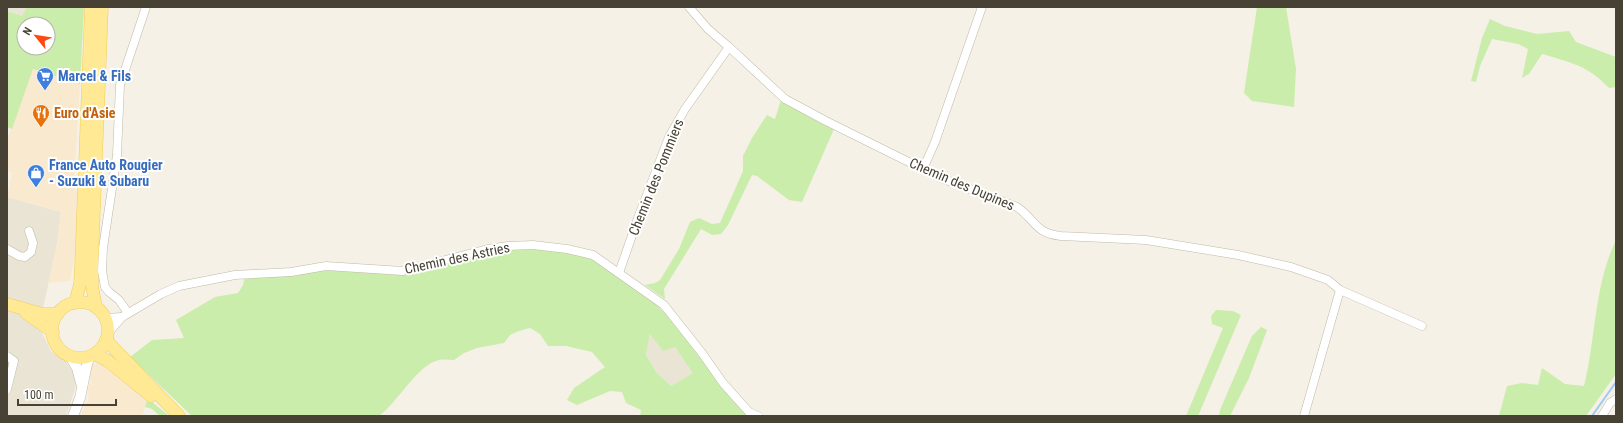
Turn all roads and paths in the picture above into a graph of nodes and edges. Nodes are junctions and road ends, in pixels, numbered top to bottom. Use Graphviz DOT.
graph roads {
  1 [pos="91,7"];
  2 [pos="102,7"];
  3 [pos="146,7"];
  4 [pos="689,7"];
  5 [pos="982,7"];
  6 [pos="730,47"];
  7 [pos="923,169"];
  8 [pos="29,231"];
  9 [pos="7,249"];
  10 [pos="619,272"];
  11 [pos="1340,290"];
  12 [pos="75,303"];
  13 [pos="12,306"];
  14 [pos="96,307"];
  15 [pos="58,314"];
  16 [pos="125,315"];
  17 [pos="106,318"];
  18 [pos="1422,326"];
  19 [pos="53,332"];
  20 [pos="107,336"];
  21 [pos="92,355"];
  22 [pos="7,356"];
  23 [pos="70,356"];
  24 [pos="82,387"];
  25 [pos="7,389"];
  26 [pos="1616,399"];
  27 [pos="177,414"];
  28 [pos="73,416"];
  29 [pos="758,416"];
  30 [pos="1304,416"];
  31 [pos="1602,416"];
  1 -- 12 [label="main road"];
  2 -- 14 [label="main road"];
  3 -- 16 [label="street"];
  4 -- 6 [label="street, Chemin des Dupines"];
  5 -- 7 [label="street"];
  6 -- 7 [label="street, Chemin des Dupines"];
  6 -- 10 [label="street, Chemin des Pommiers"];
  7 -- 11 [label="street, Chemin des Dupines"];
  8 -- 9 [label="street"];
  10 -- 16 [label="street, Chemin des Astries"];
  10 -- 29 [label="street, Chemin des Astries"];
  11 -- 18 [label="street, Chemin des Dupines"];
  11 -- 30 [label="street"];
  12 -- 14 [label="main road"];
  12 -- 15 [label="main road"];
  13 -- 15 [label="main road"];
  13 -- 19 [label="main road"];
  14 -- 17 [label="main road"];
  15 -- 19 [label="main road"];
  16 -- 17 [label="street, Chemin des Astries"];
  16 -- 20 [label="street, Chemin des Astries"];
  17 -- 20 [label="main road"];
  19 -- 23 [label="main road"];
  20 -- 21 [label="main road"];
  20 -- 27 [label="main road"];
  21 -- 23 [label="main road"];
  21 -- 24 [label="street"];
  21 -- 27 [label="main road"];
  22 -- 25 [label="street"];
  23 -- 24 [label="street"];
  24 -- 28 [label="street"];
  26 -- 31 [label="street"];
}
